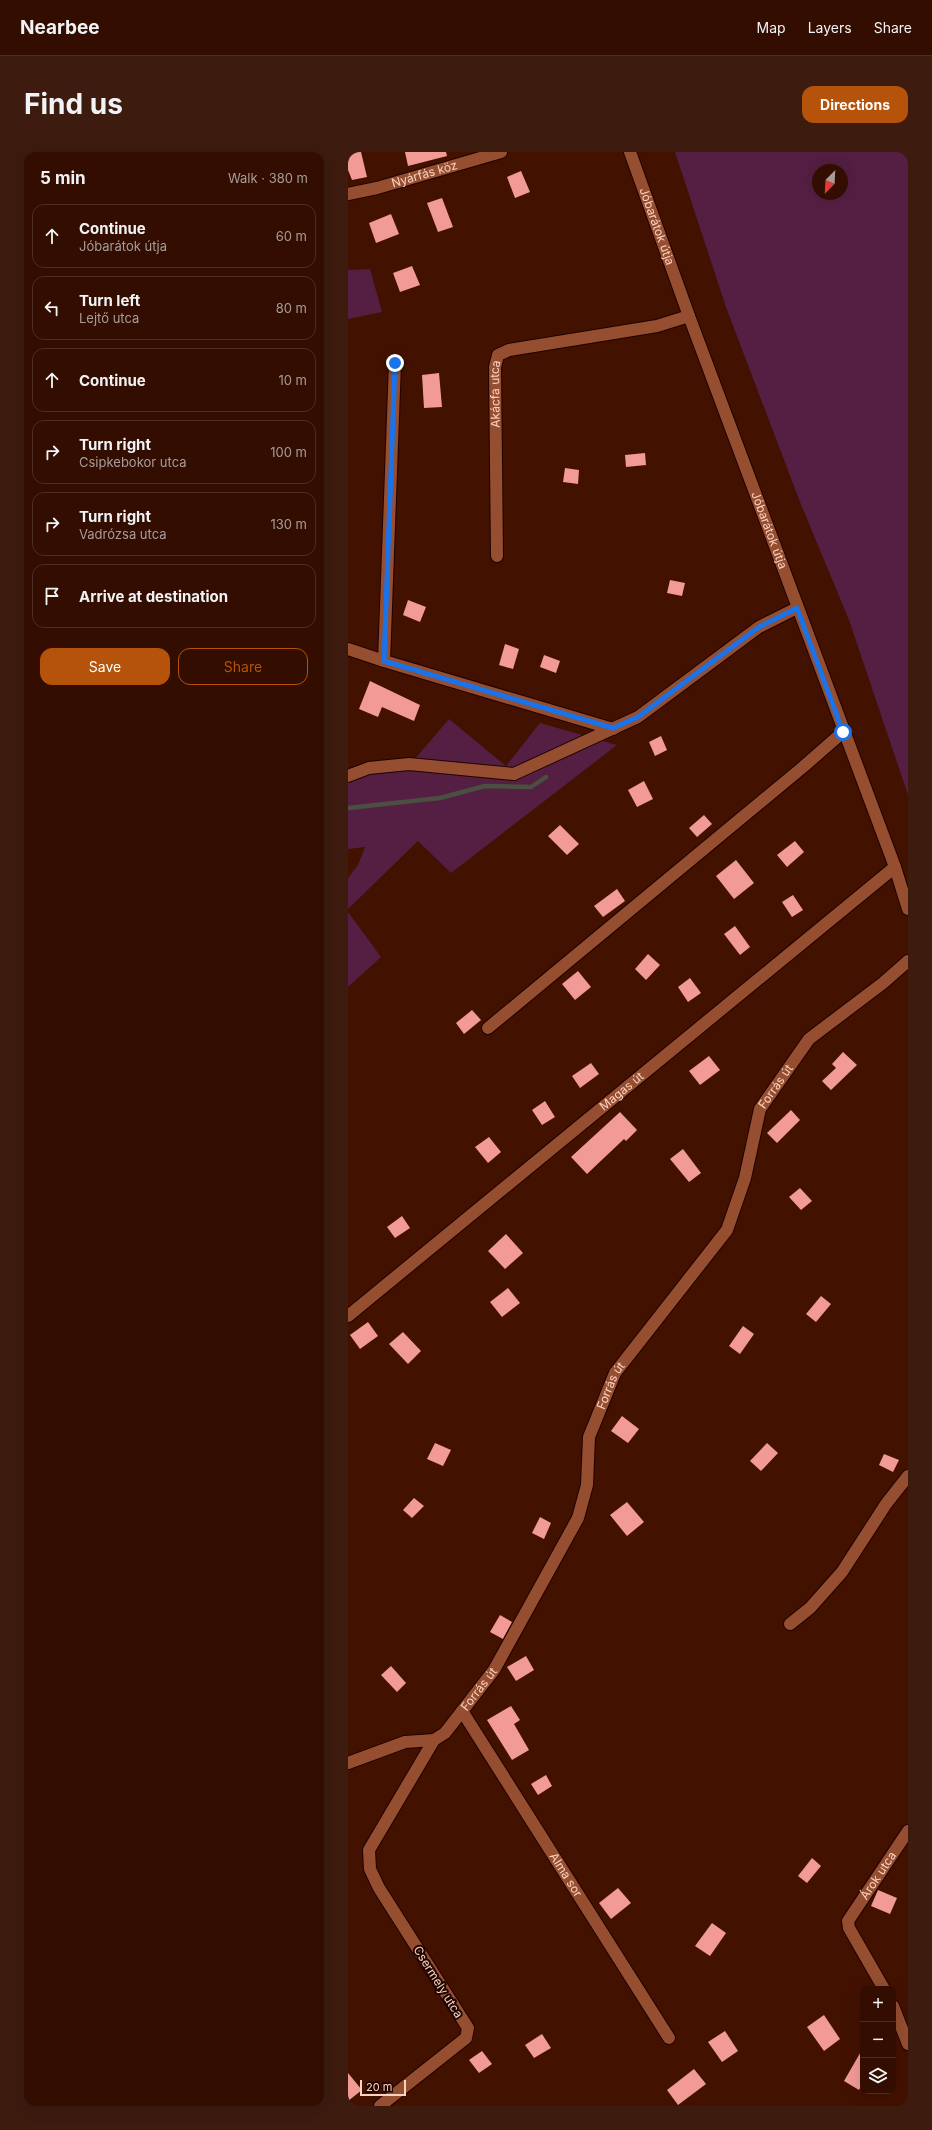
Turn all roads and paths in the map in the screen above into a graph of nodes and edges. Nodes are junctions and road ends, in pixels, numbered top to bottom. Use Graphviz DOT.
graph roads {
  1 [pos="501,152"];
  2 [pos="630,152"];
  3 [pos="348,194"];
  4 [pos="689,316"];
  5 [pos="395,363"];
  6 [pos="497,556"];
  7 [pos="797,608"];
  8 [pos="348,649"];
  9 [pos="384,661"];
  10 [pos="613,728"];
  11 [pos="843,732"];
  12 [pos="348,776"];
  13 [pos="895,867"];
  14 [pos="908,909"];
  15 [pos="908,961"];
  16 [pos="488,1028"];
  17 [pos="348,1316"];
  18 [pos="908,1476"];
  19 [pos="790,1624"];
  20 [pos="462,1711"];
  21 [pos="434,1740"];
  22 [pos="348,1764"];
  23 [pos="908,1831"];
  24 [pos="369,1850"];
  25 [pos="882,1986"];
  26 [pos="896,2014"];
  27 [pos="669,2038"];
  28 [pos="908,2044"];
  29 [pos="380,2106"];
  1 -- 3 [label="street, Nyárfás köz"];
  2 -- 4 [label="street, Jóbarátok útja"];
  4 -- 6 [label="street, Akácfa utca"];
  4 -- 7 [label="street, Jóbarátok útja"];
  5 -- 9 [label="street"];
  7 -- 10 [label="street"];
  7 -- 11 [label="street, Jóbarátok útja"];
  8 -- 9 [label="street"];
  9 -- 10 [label="street"];
  10 -- 12 [label="street"];
  11 -- 13 [label="street, Jóbarátok útja"];
  11 -- 16 [label="street"];
  13 -- 14 [label="street, Jóbarátok útja"];
  13 -- 17 [label="street, Magas út"];
  15 -- 20 [label="street, Forrás út"];
  18 -- 19 [label="street"];
  20 -- 21 [label="street, Forrás út"];
  20 -- 27 [label="street, Alma sor"];
  21 -- 22 [label="street"];
  21 -- 24 [label="street, Forrás út"];
  23 -- 25 [label="street, Árok utca"];
  24 -- 29 [label="street, Csermely utca"];
  26 -- 28 [label="street"];
}
